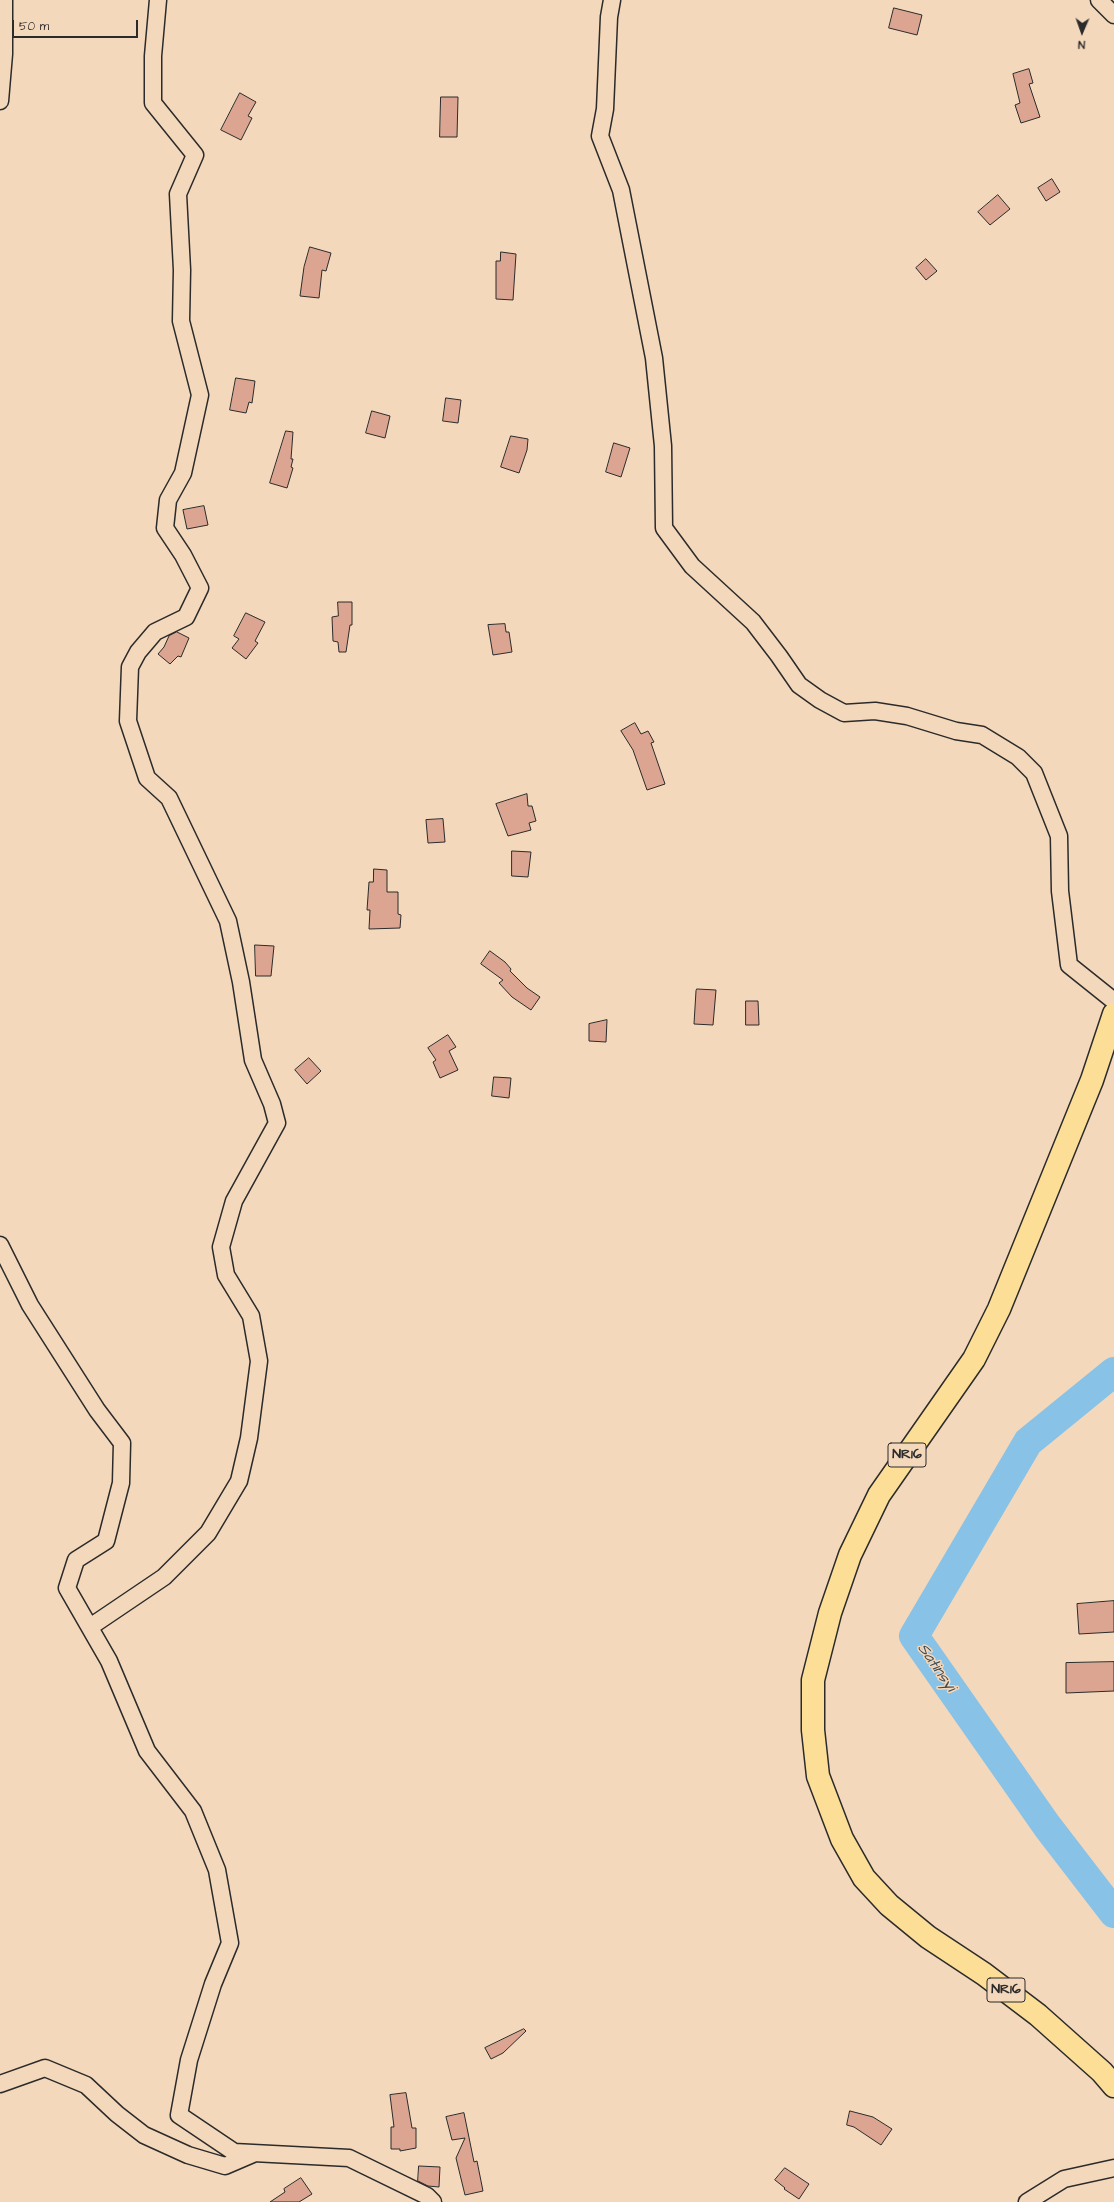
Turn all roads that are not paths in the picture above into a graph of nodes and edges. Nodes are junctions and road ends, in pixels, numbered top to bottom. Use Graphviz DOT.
graph roads {
  1 [pos="4,0"];
  2 [pos="158,0"];
  3 [pos="612,0"];
  4 [pos="1099,0"];
  5 [pos="1114,15"];
  6 [pos="0,100"];
  7 [pos="1114,1001"];
  8 [pos="1114,1014"];
  9 [pos="0,1245"];
  10 [pos="90,1627"];
  11 [pos="0,2084"];
  12 [pos="1114,2086"];
  13 [pos="255,2153"];
  14 [pos="1114,2168"];
  15 [pos="433,2202"];
  16 [pos="1027,2202"];
  1 -- 6 [label="street"];
  2 -- 10 [label="street"];
  3 -- 7 [label="street"];
  4 -- 5 [label="street"];
  8 -- 12 [label="main road, NR16"];
  9 -- 10 [label="street"];
  10 -- 13 [label="street"];
  11 -- 13 [label="street"];
  13 -- 15 [label="street"];
  14 -- 16 [label="street"];
}
